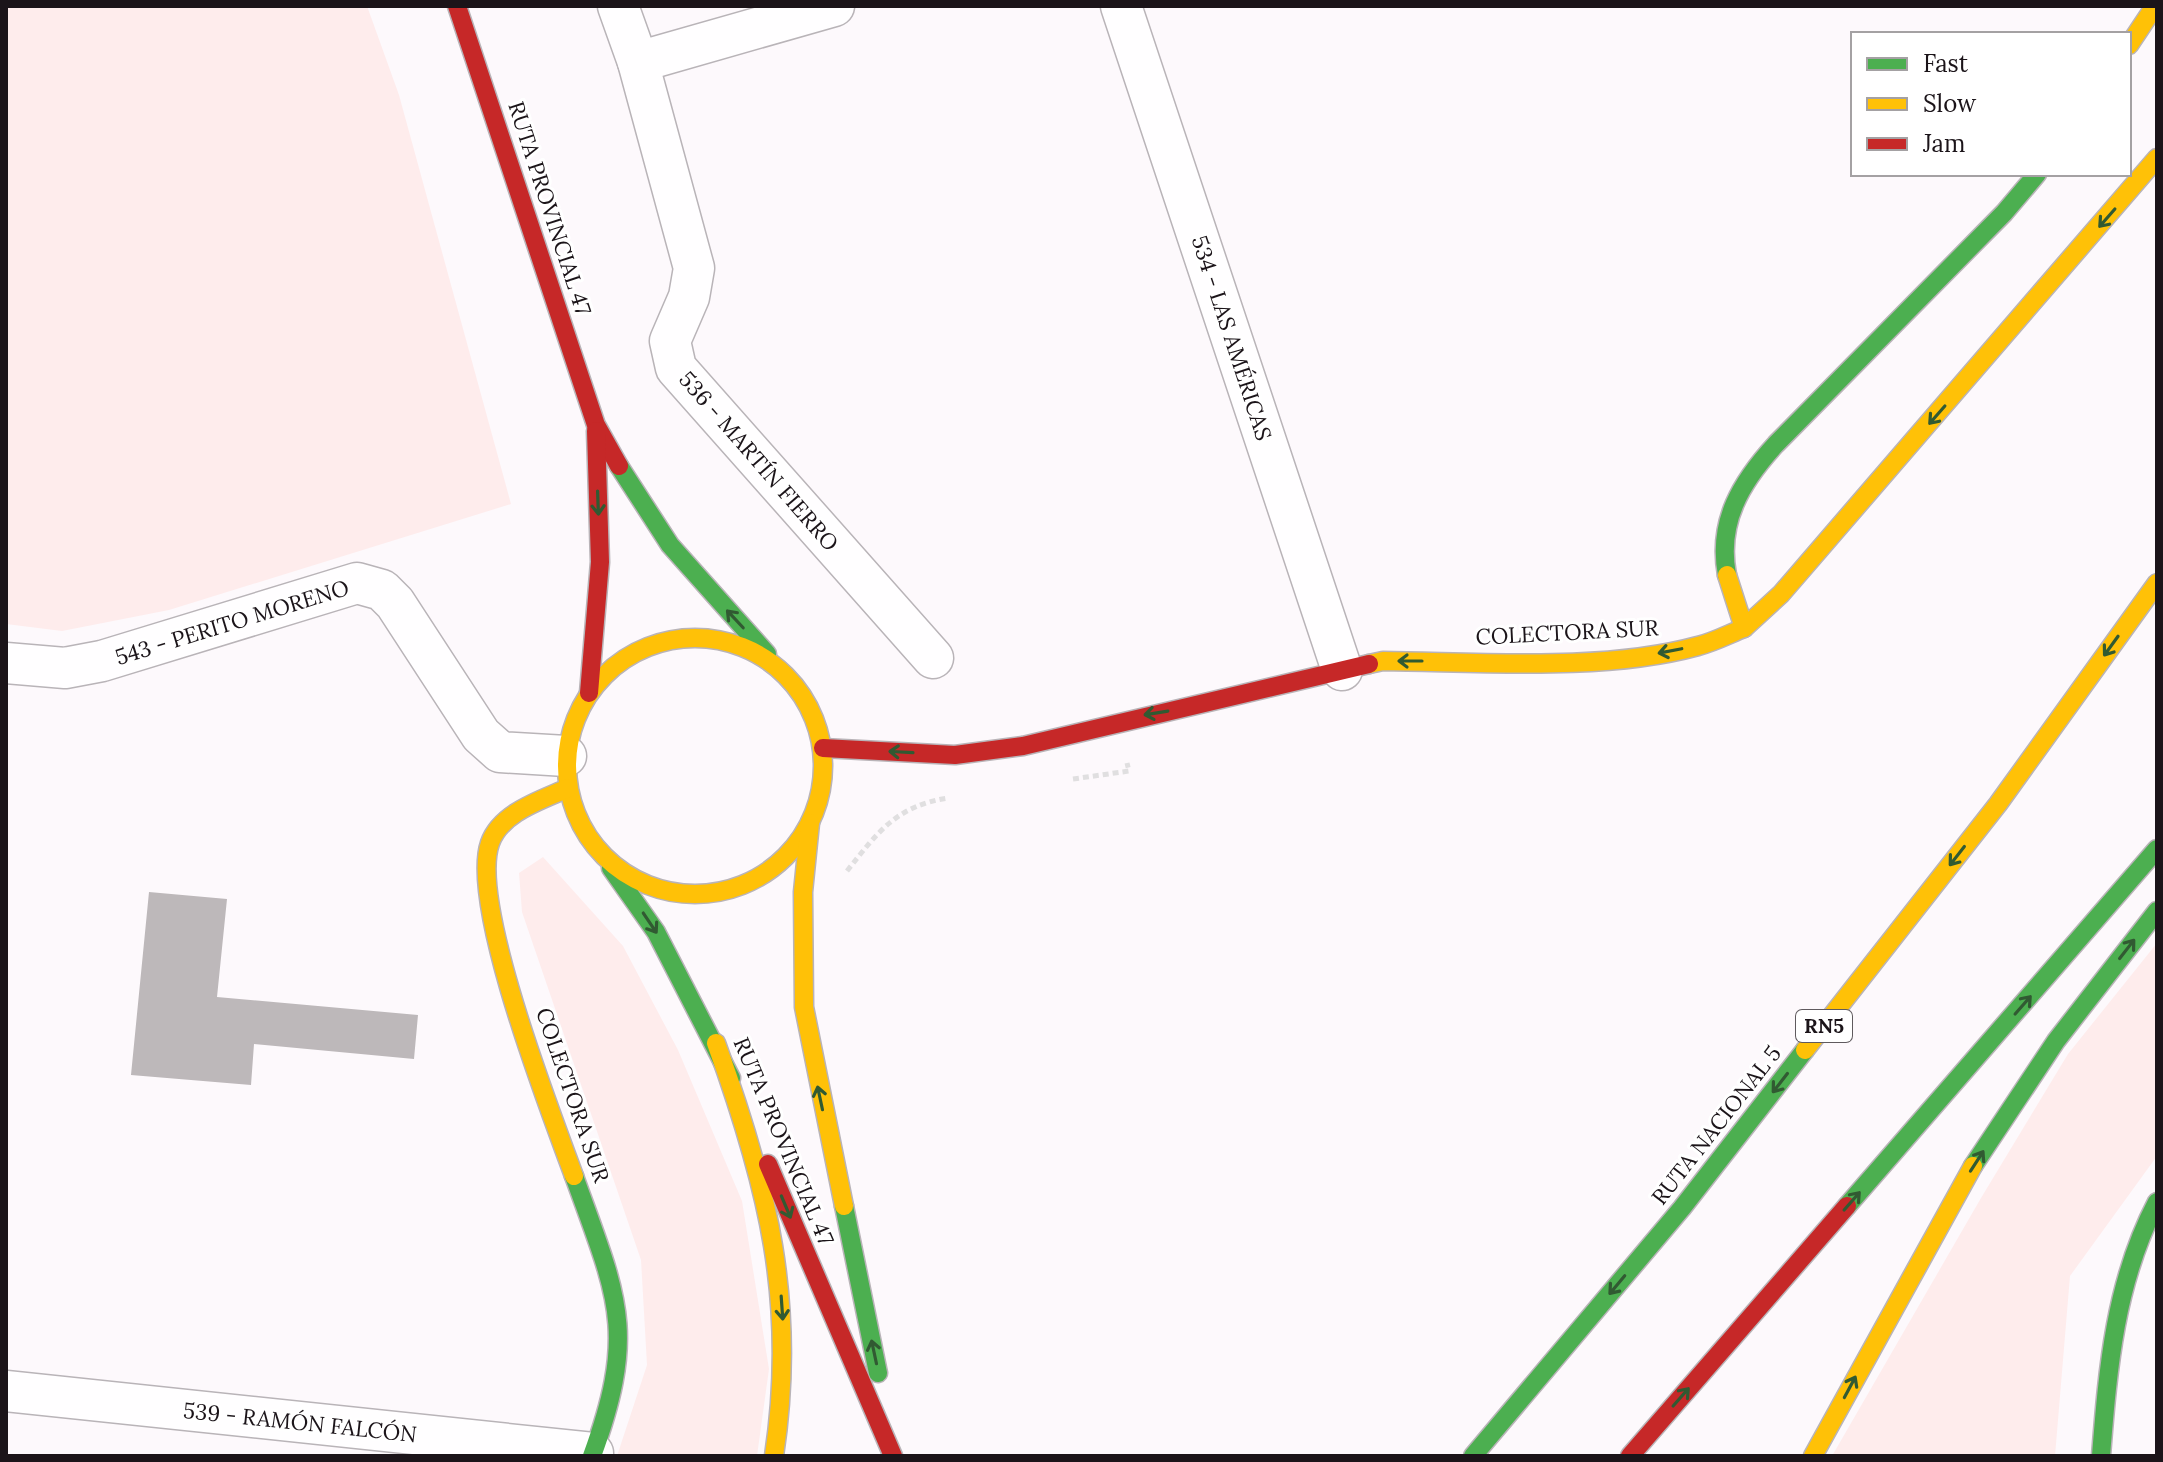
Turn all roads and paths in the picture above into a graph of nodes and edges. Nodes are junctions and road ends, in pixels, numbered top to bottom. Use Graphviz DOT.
graph roads {
  1 [pos="457,6"];
  2 [pos="618,6"];
  3 [pos="834,6"];
  4 [pos="1121,6"];
  5 [pos="2155,6"];
  6 [pos="2131,42"];
  7 [pos="638,62"];
  8 [pos="2157,158"];
  9 [pos="2035,176"];
  10 [pos="596,425"];
  11 [pos="2157,583"];
  12 [pos="1744,628"];
  13 [pos="933,658"];
  14 [pos="6,663"];
  15 [pos="1342,670"];
  16 [pos="788,677"];
  17 [pos="589,693"];
  18 [pos="1116,722"];
  19 [pos="823,748"];
  20 [pos="567,772"];
  21 [pos="1070,780"];
  22 [pos="951,797"];
  23 [pos="810,823"];
  24 [pos="2157,849"];
  25 [pos="605,859"];
  26 [pos="845,873"];
  27 [pos="2157,911"];
  28 [pos="716,1043"];
  29 [pos="2157,1202"];
  30 [pos="6,1391"];
  31 [pos="593,1455"];
  32 [pos="774,1456"];
  33 [pos="894,1456"];
  34 [pos="1473,1456"];
  35 [pos="1630,1456"];
  36 [pos="1813,1456"];
  37 [pos="2101,1456"];
  1 -- 10 [label="main road, RUTA PROVINCIAL 47"];
  2 -- 7 [label="street, 536 - MARTÍN FIERRO"];
  3 -- 7 [label="street"];
  4 -- 15 [label="street, 534 - LAS AMÉRICAS"];
  5 -- 6 [label="main road"];
  7 -- 13 [label="street, 536 - MARTÍN FIERRO"];
  8 -- 12 [label="main road, one-way"];
  9 -- 12 [label="main road"];
  16 -- 10 [label="main road, RUTA PROVINCIAL 47, one-way"];
  10 -- 17 [label="main road, RUTA PROVINCIAL 47, one-way"];
  11 -- 34 [label="main road, RUTA NACIONAL 5 / RN5, one-way"];
  12 -- 15 [label="main road, COLECTORA SUR, one-way"];
  14 -- 20 [label="street, 543 - PERITO MORENO"];
  15 -- 18 [label="main road, COLECTORA SUR, one-way"];
  16 -- 17 [label="main road"];
  16 -- 19 [label="main road"];
  17 -- 20 [label="main road"];
  18 -- 19 [label="main road, COLECTORA SUR, one-way"];
  18 -- 21 [label="path"];
  19 -- 23 [label="main road"];
  20 -- 25 [label="main road"];
  20 -- 31 [label="main road, COLECTORA SUR"];
  22 -- 26 [label="path"];
  23 -- 25 [label="main road"];
  33 -- 23 [label="main road, RUTA PROVINCIAL 47, one-way"];
  35 -- 24 [label="main road, one-way"];
  25 -- 28 [label="main road, RUTA PROVINCIAL 47, one-way"];
  36 -- 27 [label="main road, one-way"];
  28 -- 32 [label="main road, one-way"];
  28 -- 33 [label="main road, RUTA PROVINCIAL 47, one-way"];
  29 -- 37 [label="main road"];
  30 -- 31 [label="street, 539 - RAMÓN FALCÓN"];
}
